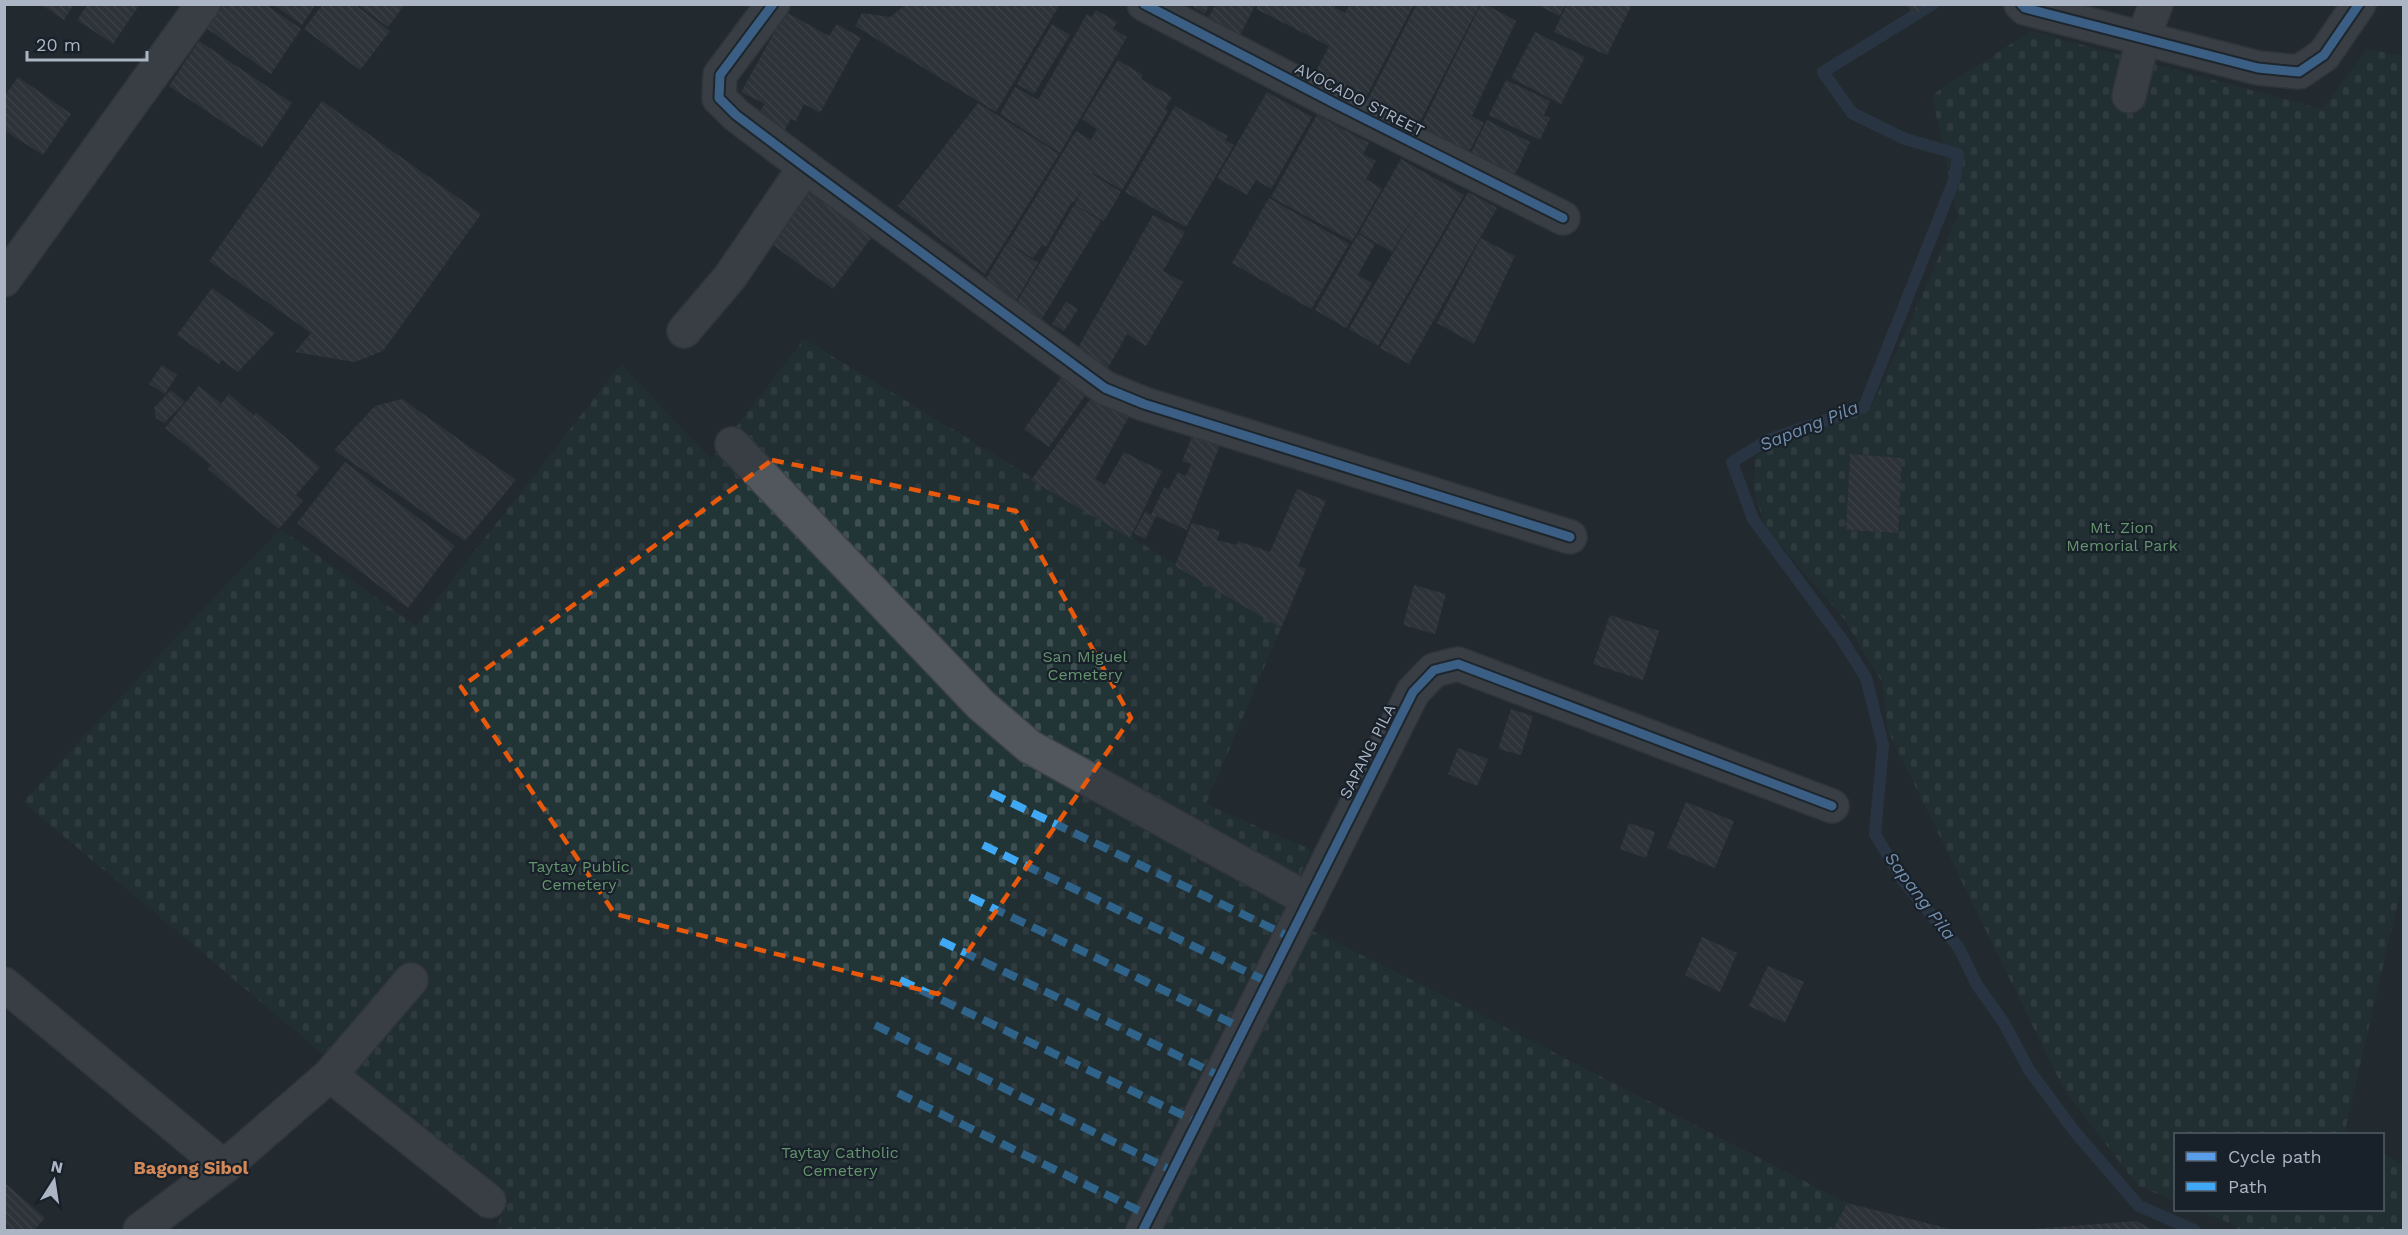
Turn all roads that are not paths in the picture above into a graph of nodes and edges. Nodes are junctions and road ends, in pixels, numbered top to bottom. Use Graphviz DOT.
graph roads {
  1 [pos="204,4"];
  2 [pos="773,4"];
  3 [pos="1144,4"];
  4 [pos="2021,4"];
  5 [pos="2156,4"];
  6 [pos="2359,4"];
  7 [pos="2143,38"];
  8 [pos="2129,96"];
  9 [pos="805,167"];
  10 [pos="1563,218"];
  11 [pos="5,279"];
  12 [pos="684,331"];
  13 [pos="732,444"];
  14 [pos="1570,537"];
  15 [pos="1832,806"];
  16 [pos="1309,900"];
  17 [pos="411,980"];
  18 [pos="4,984"];
  19 [pos="330,1075"];
  20 [pos="224,1167"];
  21 [pos="489,1201"];
  22 [pos="140,1230"];
  23 [pos="1143,1230"];
  1 -- 11 [label="street"];
  2 -- 9 [label="street"];
  3 -- 10 [label="street, AVOCADO STREET"];
  4 -- 7 [label="street"];
  5 -- 7 [label="street"];
  6 -- 7 [label="street"];
  7 -- 8 [label="street"];
  9 -- 12 [label="street"];
  9 -- 14 [label="street"];
  13 -- 16 [label="street"];
  15 -- 16 [label="street, SAPANG PILA"];
  16 -- 23 [label="street, SAPANG PILA"];
  17 -- 19 [label="street"];
  18 -- 20 [label="street"];
  19 -- 20 [label="street"];
  19 -- 21 [label="street"];
  20 -- 22 [label="street"];
}
